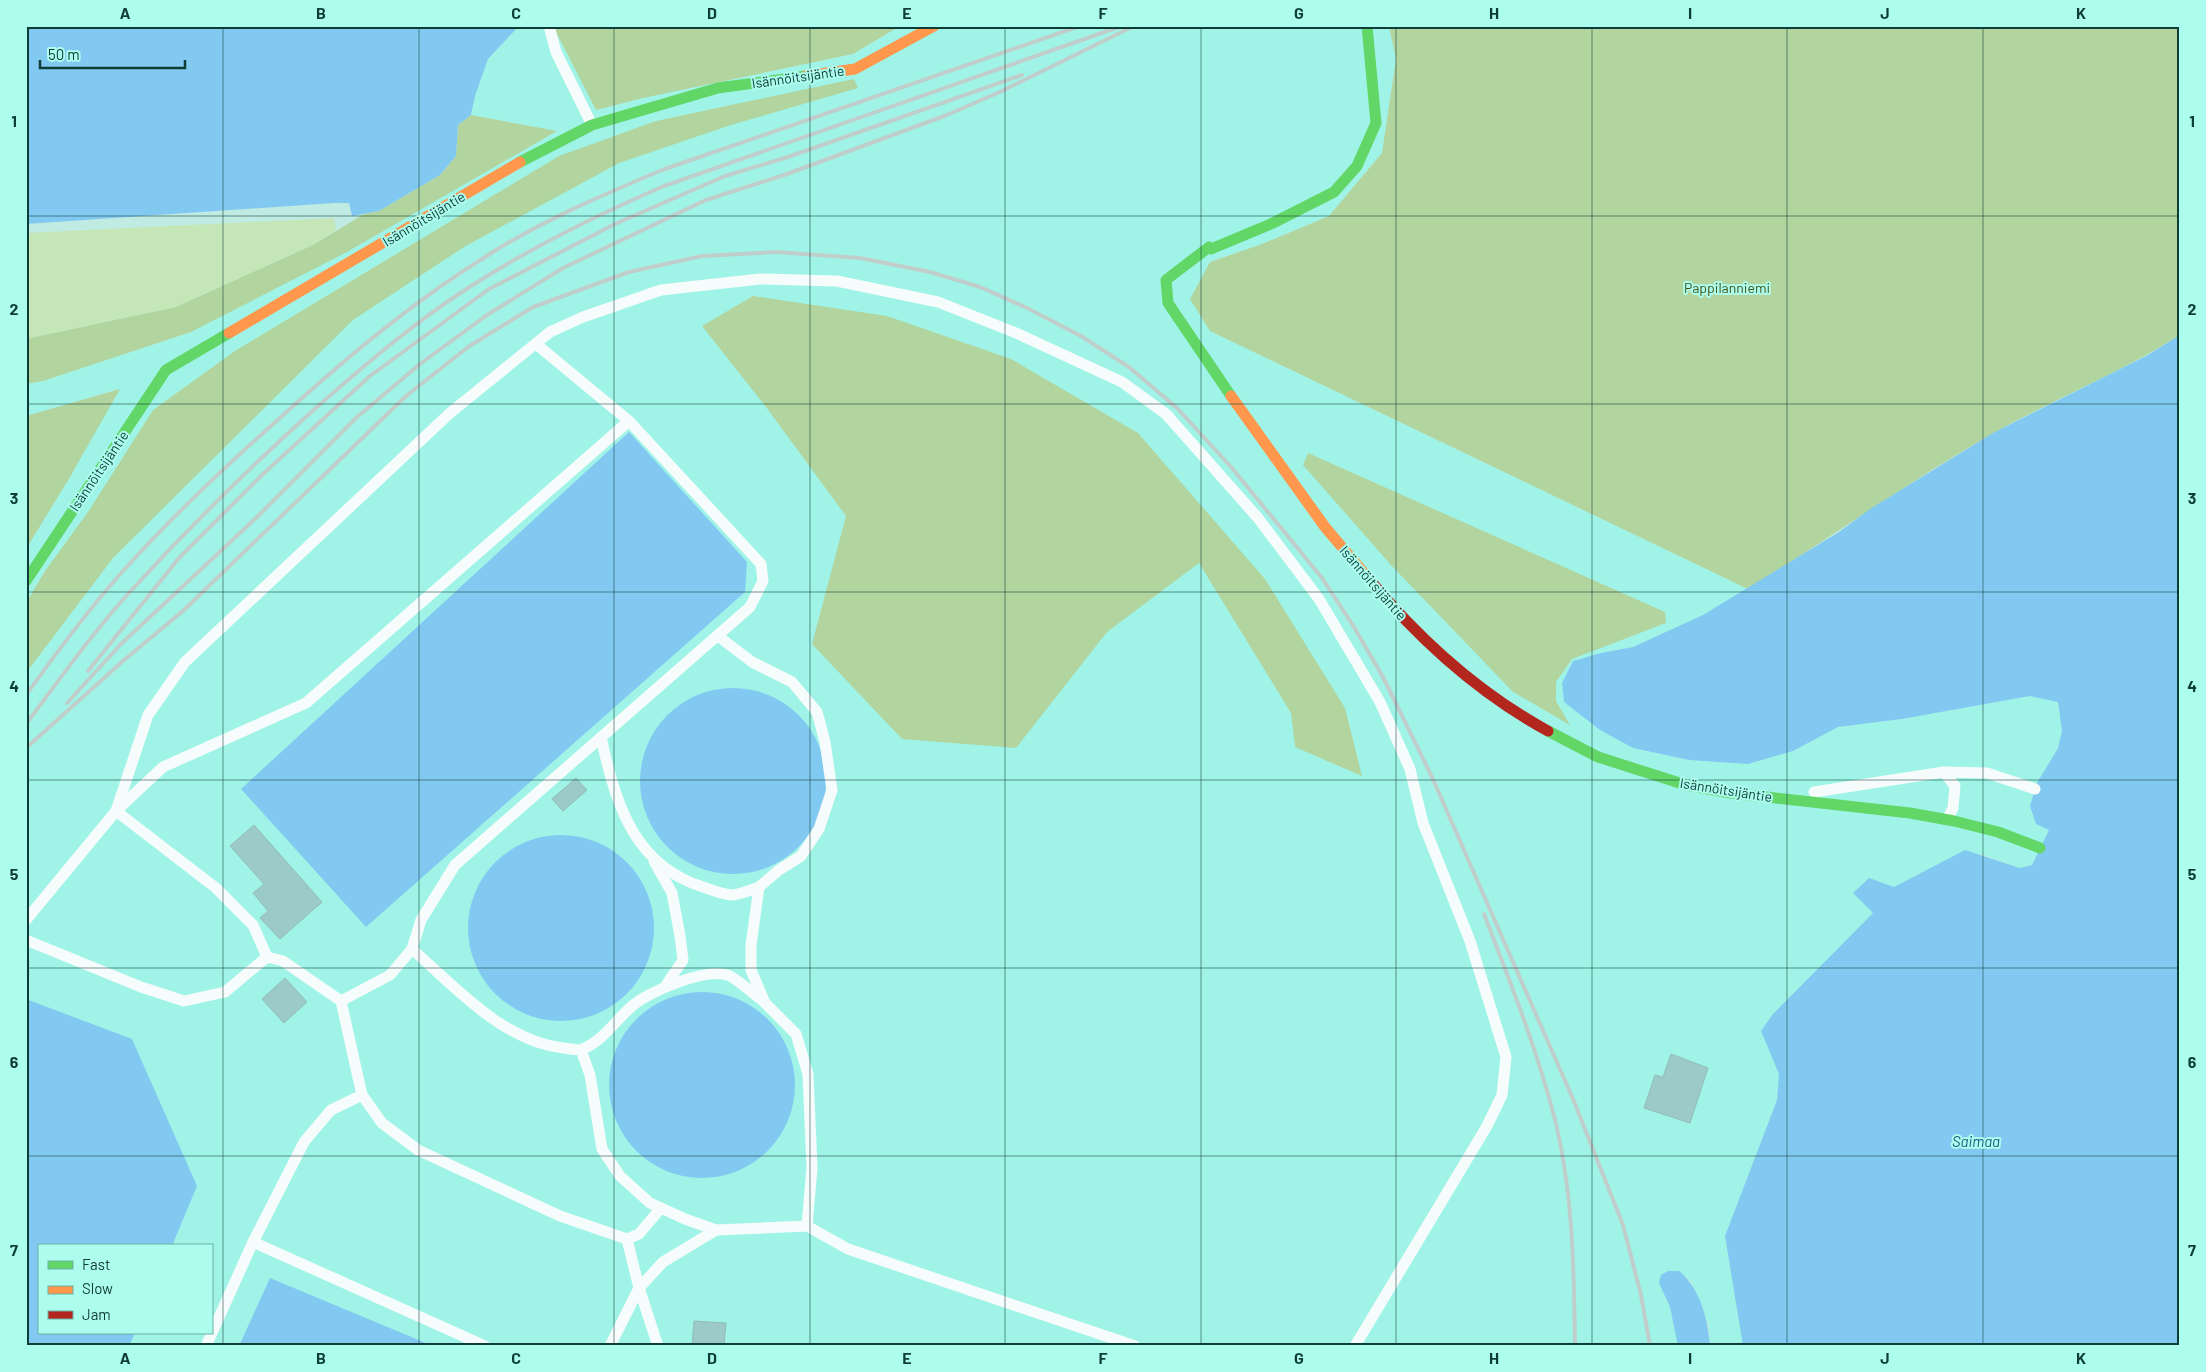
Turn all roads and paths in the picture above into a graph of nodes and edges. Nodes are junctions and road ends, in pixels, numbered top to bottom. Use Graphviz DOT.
graph roads {
  1 [pos="549,26"];
  2 [pos="934,26"];
  3 [pos="1367,26"];
  4 [pos="592,125"];
  5 [pos="536,344"];
  6 [pos="629,421"];
  7 [pos="26,581"];
  8 [pos="718,636"];
  9 [pos="601,737"];
  10 [pos="1944,772"];
  11 [pos="2036,789"];
  12 [pos="1768,797"];
  13 [pos="116,811"];
  14 [pos="1948,818"];
  15 [pos="2040,848"];
  16 [pos="652,858"];
  17 [pos="759,887"];
  18 [pos="26,920"];
  19 [pos="26,940"];
  20 [pos="412,949"];
  21 [pos="267,957"];
  22 [pos="666,985"];
  23 [pos="342,1002"];
  24 [pos="765,1003"];
  25 [pos="581,1050"];
  26 [pos="362,1095"];
  27 [pos="660,1208"];
  28 [pos="807,1226"];
  29 [pos="716,1230"];
  30 [pos="626,1238"];
  31 [pos="253,1242"];
  32 [pos="639,1288"];
  33 [pos="212,1333"];
  34 [pos="211,1334"];
  35 [pos="206,1346"];
  36 [pos="484,1346"];
  37 [pos="610,1346"];
  38 [pos="658,1346"];
  39 [pos="1135,1346"];
  40 [pos="1355,1346"];
  1 -- 4 [label="lane"];
  2 -- 4 [label="street, Isännöitsijäntie"];
  3 -- 12 [label="street, Isännöitsijäntie"];
  4 -- 7 [label="street, Isännöitsijäntie"];
  5 -- 6 [label="lane"];
  5 -- 13 [label="lane"];
  5 -- 40 [label="lane"];
  6 -- 8 [label="lane"];
  6 -- 13 [label="lane"];
  8 -- 9 [label="lane"];
  8 -- 17 [label="lane"];
  9 -- 16 [label="lane"];
  9 -- 20 [label="lane"];
  10 -- 11 [label="lane"];
  10 -- 12 [label="lane"];
  10 -- 14 [label="lane"];
  12 -- 14 [label="street, Isännöitsijäntie"];
  13 -- 18 [label="lane"];
  13 -- 21 [label="lane"];
  14 -- 15 [label="street, Isännöitsijäntie"];
  16 -- 17 [label="lane"];
  16 -- 22 [label="lane"];
  17 -- 24 [label="lane"];
  19 -- 21 [label="lane"];
  20 -- 23 [label="lane"];
  20 -- 25 [label="lane"];
  21 -- 23 [label="lane"];
  22 -- 24 [label="lane"];
  22 -- 25 [label="lane"];
  23 -- 26 [label="lane"];
  24 -- 28 [label="lane"];
  25 -- 27 [label="lane"];
  26 -- 30 [label="lane"];
  26 -- 31 [label="lane"];
  27 -- 29 [label="lane"];
  27 -- 30 [label="lane"];
  28 -- 29 [label="lane"];
  28 -- 39 [label="lane"];
  29 -- 32 [label="lane"];
  30 -- 32 [label="lane"];
  31 -- 33 [label="lane"];
  31 -- 36 [label="lane"];
  32 -- 37 [label="lane"];
  32 -- 38 [label="lane"];
  34 -- 35 [label="lane"];
}
